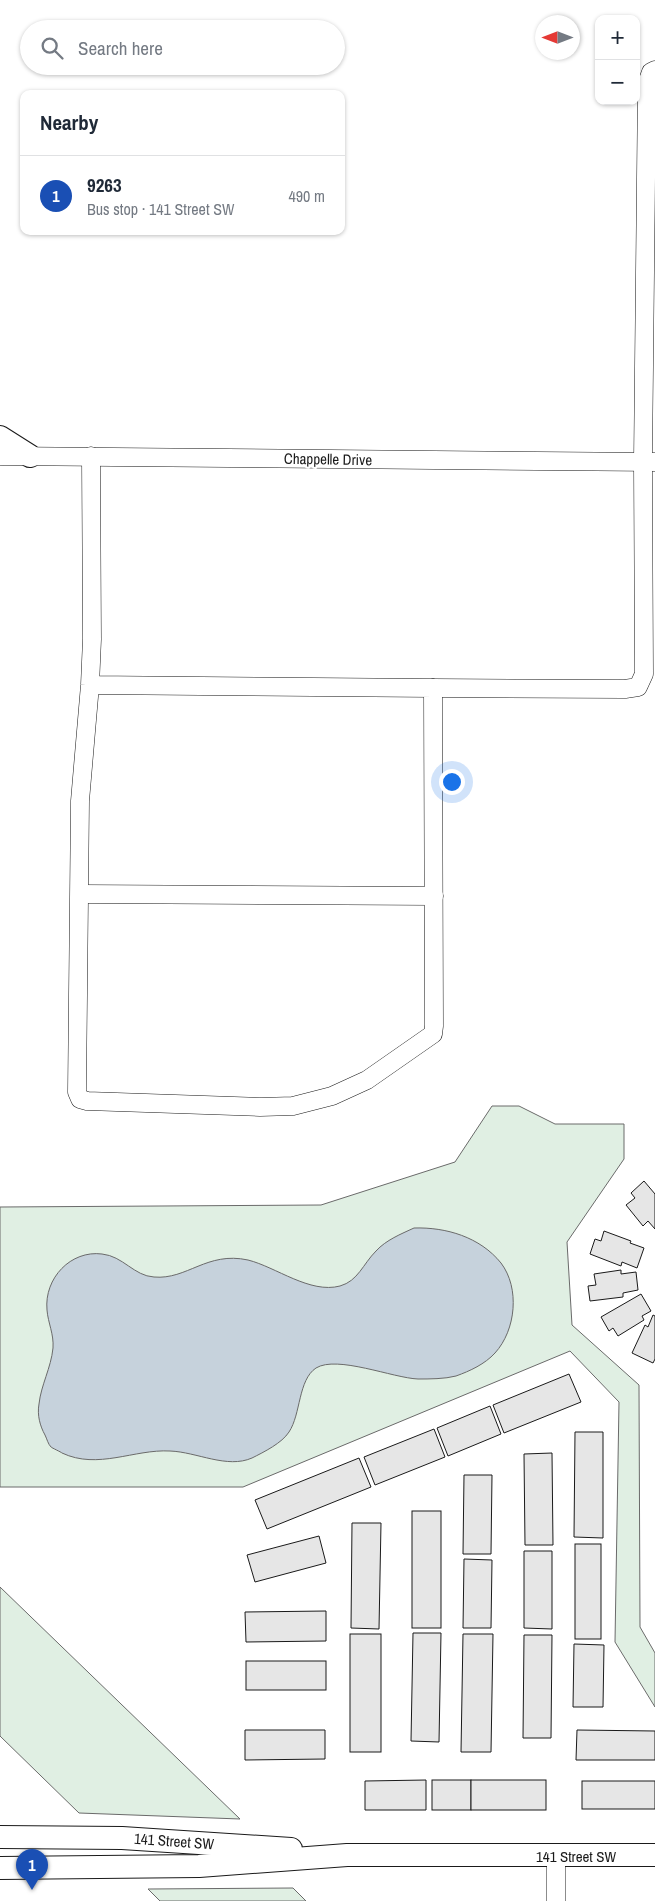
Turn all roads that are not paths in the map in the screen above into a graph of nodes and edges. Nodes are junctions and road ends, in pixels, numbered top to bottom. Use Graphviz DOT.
graph roads {
  1 [pos="655,70"];
  2 [pos="650,282"];
  3 [pos="0,437"];
  4 [pos="0,456"];
  5 [pos="30,456"];
  6 [pos="91,456"];
  7 [pos="649,462"];
  8 [pos="90,685"];
  9 [pos="433,688"];
  10 [pos="80,894"];
  11 [pos="434,896"];
  12 [pos="0,1837"];
  13 [pos="347,1855"];
  14 [pos="655,1855"];
  15 [pos="556,1856"];
  16 [pos="0,1868"];
  17 [pos="556,1901"];
  1 -- 2 [label="street"];
  2 -- 7 [label="street"];
  3 -- 5 [label="main road"];
  4 -- 5 [label="street, Chappelle Drive"];
  5 -- 6 [label="street, Chappelle Drive"];
  6 -- 7 [label="street, Chappelle Drive"];
  6 -- 8 [label="street"];
  7 -- 9 [label="street"];
  8 -- 9 [label="street"];
  8 -- 10 [label="street"];
  9 -- 11 [label="street"];
  10 -- 11 [label="street"];
  10 -- 11 [label="street"];
  12 -- 13 [label="main road, 141 Street SW"];
  13 -- 15 [label="main road, 141 Street SW"];
  13 -- 16 [label="main road, 141 Street SW"];
  14 -- 15 [label="main road, 141 Street SW"];
  15 -- 17 [label="street"];
}
